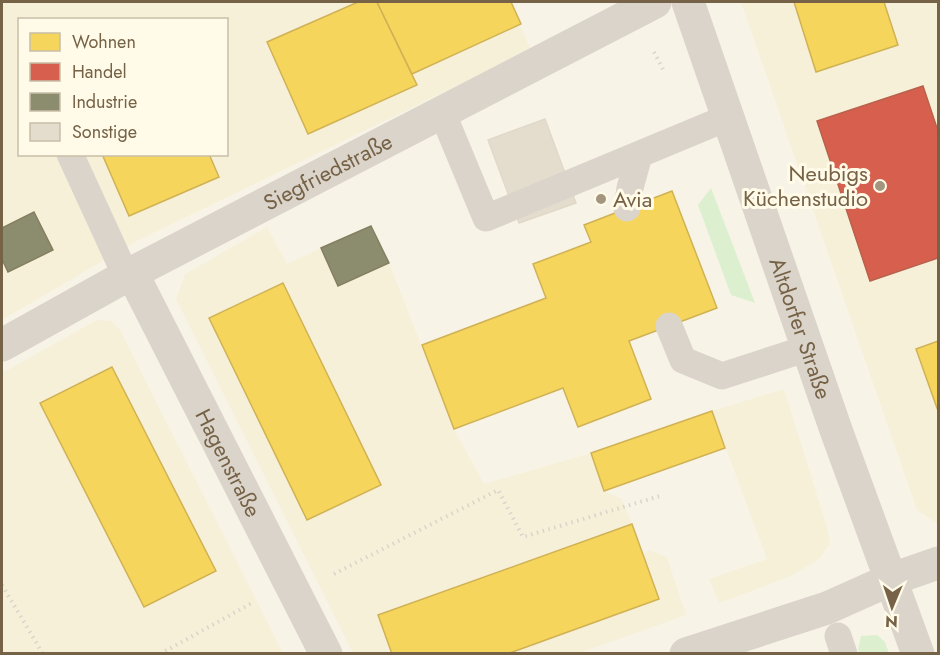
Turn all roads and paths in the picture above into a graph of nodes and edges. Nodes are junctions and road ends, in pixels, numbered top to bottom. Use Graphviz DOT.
graph roads {
  1 [pos="655,2"];
  2 [pos="688,2"];
  3 [pos="442,112"];
  4 [pos="729,117"];
  5 [pos="639,155"];
  6 [pos="71,156"];
  7 [pos="627,208"];
  8 [pos="129,275"];
  9 [pos="669,326"];
  10 [pos="2,345"];
  11 [pos="808,348"];
  12 [pos="660,496"];
  13 [pos="939,564"];
  14 [pos="892,579"];
  15 [pos="2,585"];
  16 [pos="293,588"];
  17 [pos="43,654"];
  18 [pos="160,654"];
  19 [pos="326,654"];
  20 [pos="686,654"];
  21 [pos="918,654"];
  1 -- 3 [label="street, Siegfriedstraße"];
  2 -- 4 [label="street, Altdorfer Straße"];
  3 -- 5 [label="lane"];
  3 -- 8 [label="street, Siegfriedstraße"];
  4 -- 5 [label="lane"];
  4 -- 11 [label="street, Altdorfer Straße"];
  5 -- 7 [label="lane"];
  6 -- 8 [label="lane"];
  8 -- 10 [label="street, Siegfriedstraße"];
  8 -- 16 [label="street, Hagenstraße"];
  9 -- 11 [label="lane"];
  11 -- 14 [label="street, Altdorfer Straße"];
  12 -- 16 [label="path"];
  13 -- 14 [label="street"];
  14 -- 20 [label="street"];
  14 -- 21 [label="street, Altdorfer Straße"];
  15 -- 17 [label="path"];
  16 -- 18 [label="path"];
  16 -- 19 [label="street, Hagenstraße"];
}
